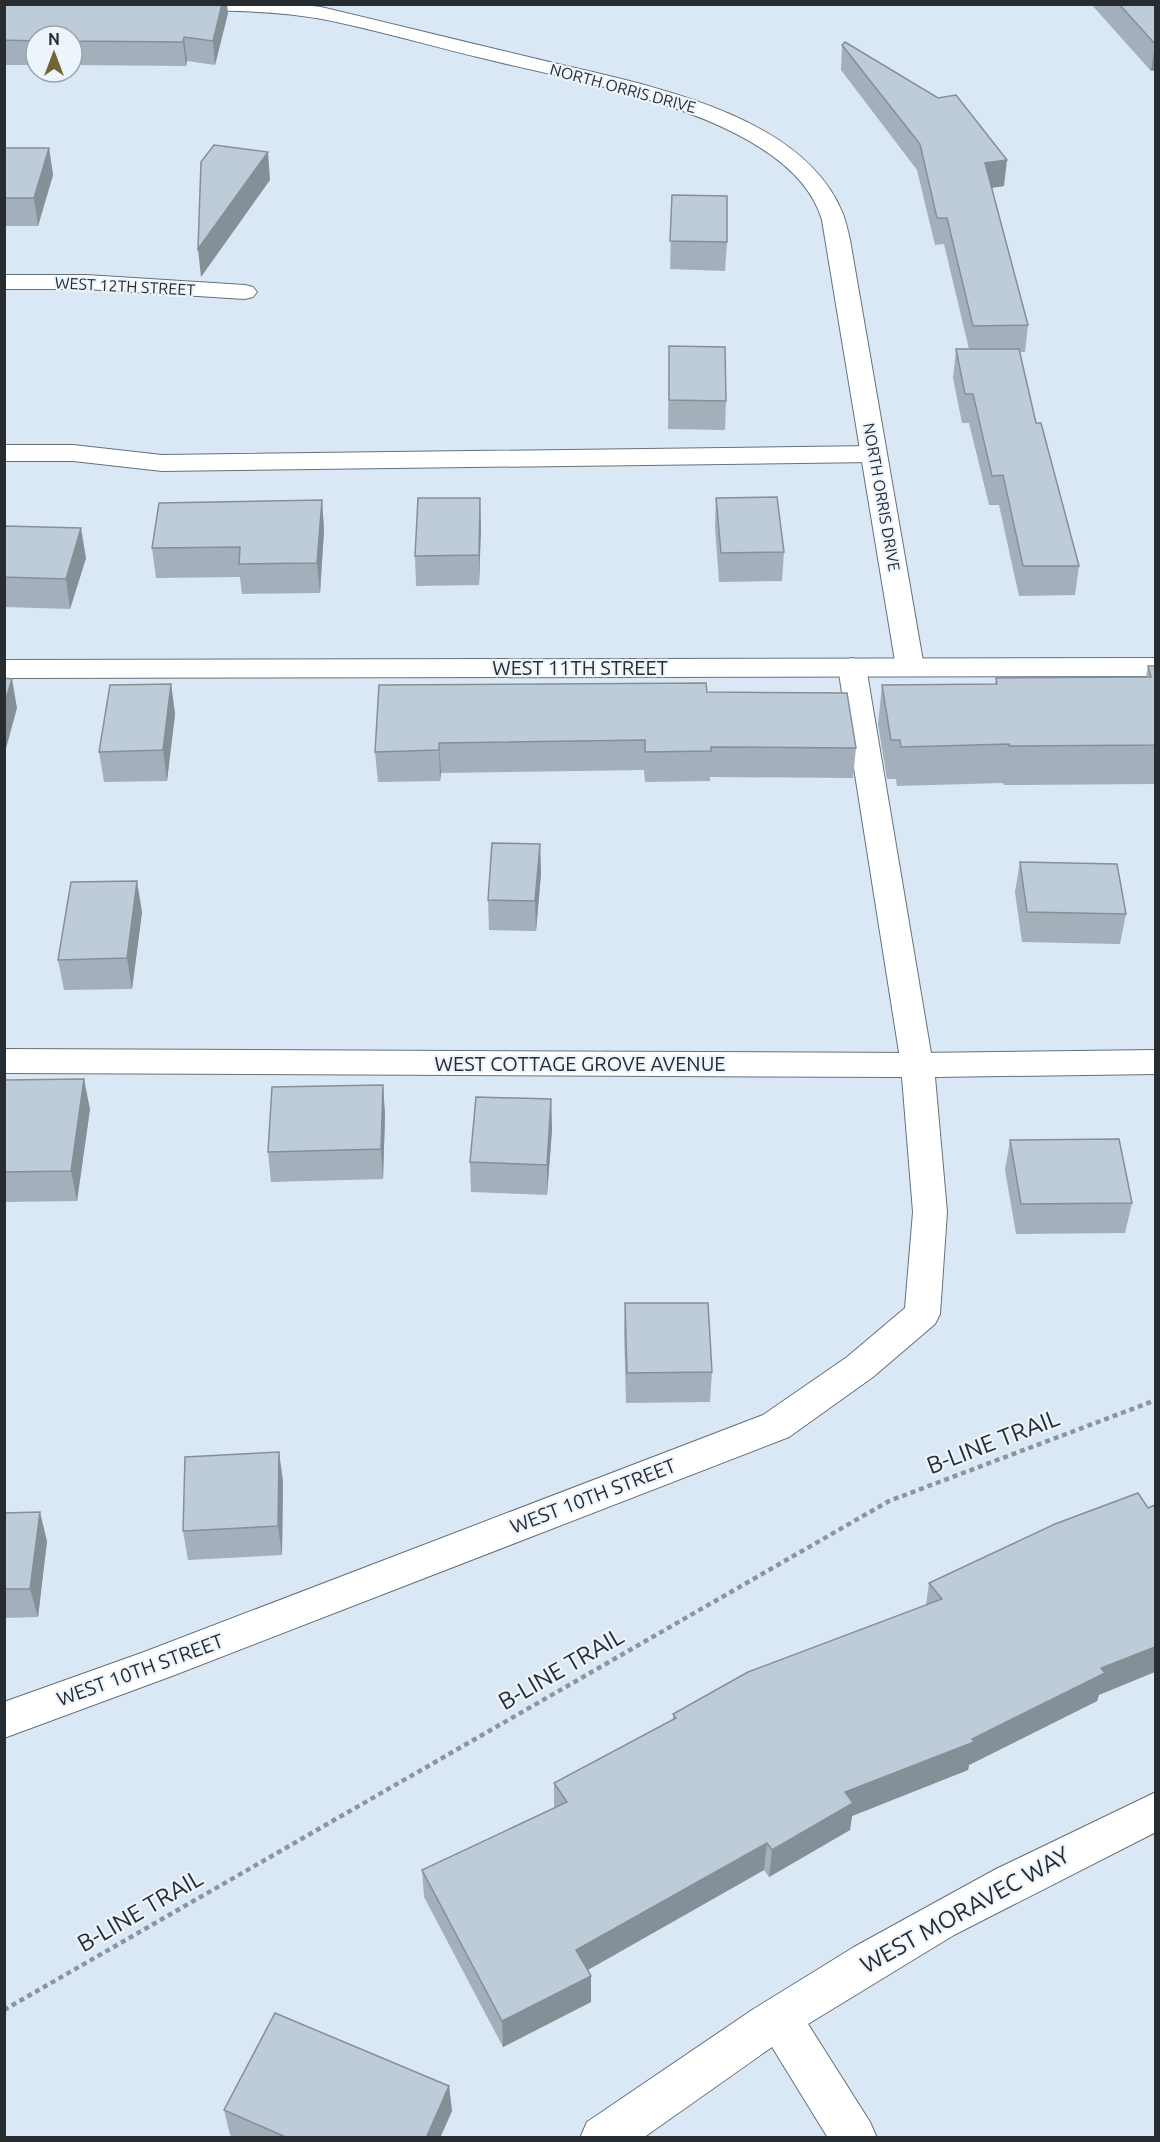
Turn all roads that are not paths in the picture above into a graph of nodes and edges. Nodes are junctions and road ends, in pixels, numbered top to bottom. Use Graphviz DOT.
graph roads {
  1 [pos="136,4"];
  2 [pos="4,282"];
  3 [pos="245,292"];
  4 [pos="4,453"];
  5 [pos="874,454"];
  6 [pos="852,667"];
  7 [pos="910,667"];
  8 [pos="1155,667"];
  9 [pos="4,669"];
  10 [pos="4,1061"];
  11 [pos="1155,1062"];
  12 [pos="916,1065"];
  13 [pos="4,1720"];
  14 [pos="1155,1811"];
  15 [pos="779,2018"];
  16 [pos="603,2138"];
  17 [pos="854,2138"];
  1 -- 5 [label="street, NORTH ORRIS DRIVE"];
  2 -- 3 [label="street, WEST 12TH STREET"];
  4 -- 5 [label="street"];
  5 -- 7 [label="street, NORTH ORRIS DRIVE"];
  6 -- 7 [label="street, WEST 11TH STREET"];
  6 -- 9 [label="street, WEST 11TH STREET"];
  6 -- 12 [label="street, WEST 10TH STREET"];
  7 -- 8 [label="street, WEST 11TH STREET"];
  10 -- 12 [label="street, WEST COTTAGE GROVE AVENUE"];
  11 -- 12 [label="street, WEST COTTAGE GROVE AVENUE"];
  12 -- 13 [label="street, WEST 10TH STREET"];
  14 -- 15 [label="street, WEST MORAVEC WAY"];
  15 -- 16 [label="street, WEST MORAVEC WAY"];
  15 -- 17 [label="street"];
}
